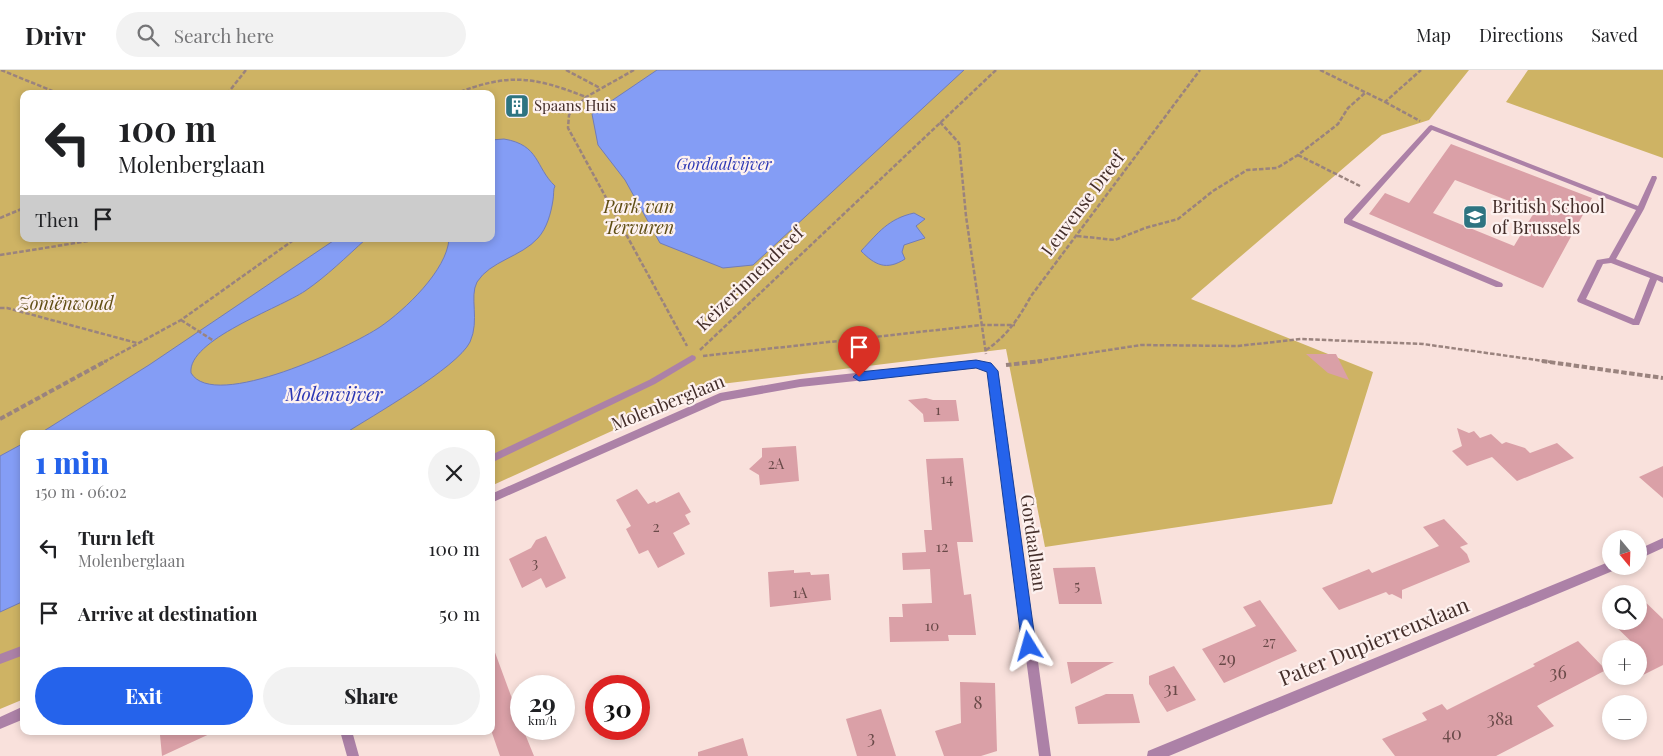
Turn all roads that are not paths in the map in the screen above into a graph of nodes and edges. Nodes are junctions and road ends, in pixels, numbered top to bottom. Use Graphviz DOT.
graph roads {
  1 [pos="1654,178"];
  2 [pos="1640,209"];
  3 [pos="1612,260"];
  4 [pos="1654,276"];
  5 [pos="1663,280"];
  6 [pos="1499,285"];
  7 [pos="692,358"];
  8 [pos="987,366"];
  9 [pos="495,457"];
  10 [pos="495,497"];
  11 [pos="1663,543"];
  12 [pos="1648,550"];
  13 [pos="1602,570"];
  14 [pos="20,652"];
  15 [pos="0,659"];
  16 [pos="20,714"];
  17 [pos="0,723"];
  18 [pos="347,735"];
  19 [pos="353,756"];
  20 [pos="1045,756"];
  21 [pos="1153,756"];
  1 -- 2 [label="lane"];
  2 -- 3 [label="lane"];
  2 -- 6 [label="lane"];
  3 -- 4 [label="lane"];
  3 -- 4 [label="lane"];
  4 -- 5 [label="lane"];
  7 -- 9 [label="lane"];
  8 -- 10 [label="street, Molenberglaan"];
  8 -- 20 [label="street, Gordaallaan"];
  11 -- 12 [label="street"];
  13 -- 21 [label="street, Pater Dupierreuxlaan"];
  14 -- 15 [label="lane"];
  16 -- 17 [label="street"];
  18 -- 19 [label="street"];
}
